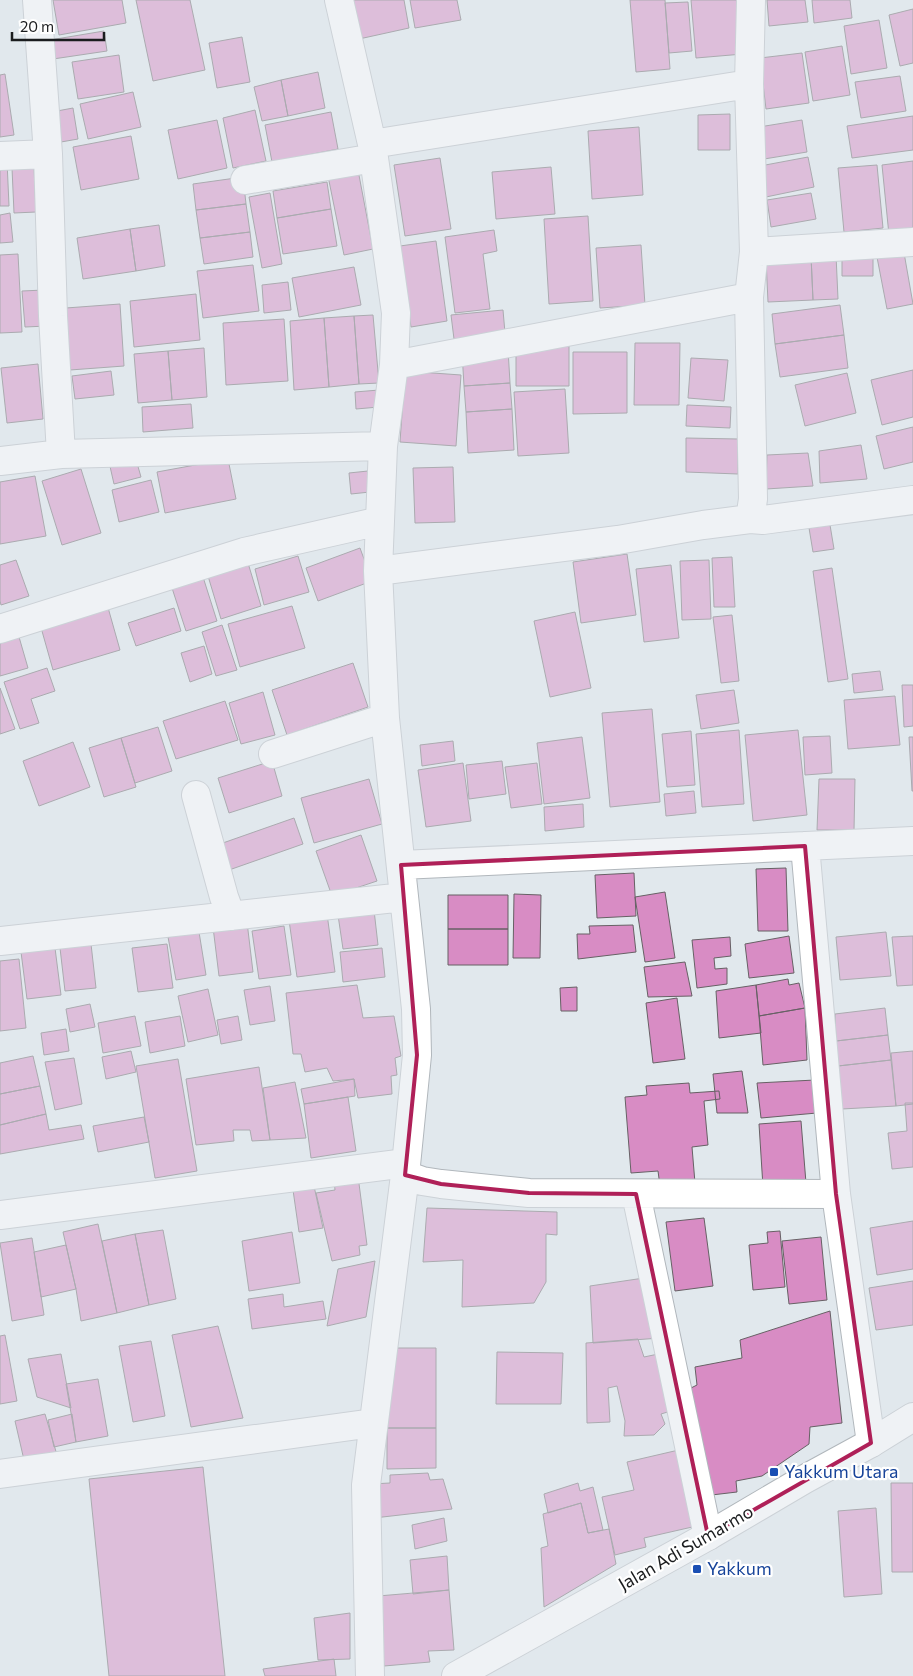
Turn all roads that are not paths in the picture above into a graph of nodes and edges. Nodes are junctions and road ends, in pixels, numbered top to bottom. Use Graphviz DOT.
graph roads {
  1 [pos="37,0"];
  2 [pos="339,0"];
  3 [pos="751,0"];
  4 [pos="748,84"];
  5 [pos="373,151"];
  6 [pos="48,154"];
  7 [pos="0,156"];
  8 [pos="245,180"];
  9 [pos="913,242"];
  10 [pos="754,252"];
  11 [pos="749,298"];
  12 [pos="394,365"];
  13 [pos="383,446"];
  14 [pos="61,454"];
  15 [pos="0,461"];
  16 [pos="913,500"];
  17 [pos="750,520"];
  18 [pos="380,521"];
  19 [pos="378,571"];
  20 [pos="0,629"];
  21 [pos="385,718"];
  22 [pos="273,754"];
  23 [pos="196,795"];
  24 [pos="913,841"];
  25 [pos="805,846"];
  26 [pos="401,865"];
  27 [pos="404,897"];
  28 [pos="231,916"];
  29 [pos="0,941"];
  30 [pos="406,1169"];
  31 [pos="636,1194"];
  32 [pos="836,1194"];
  33 [pos="0,1215"];
  34 [pos="913,1417"];
  35 [pos="373,1423"];
  36 [pos="871,1444"];
  37 [pos="0,1474"];
  38 [pos="708,1536"];
  39 [pos="370,1676"];
  40 [pos="456,1676"];
  1 -- 6 [label="street"];
  2 -- 5 [label="street"];
  3 -- 4 [label="street"];
  4 -- 5 [label="street"];
  4 -- 10 [label="street"];
  5 -- 8 [label="street"];
  5 -- 12 [label="street"];
  6 -- 7 [label="street"];
  6 -- 14 [label="street"];
  9 -- 10 [label="street"];
  10 -- 11 [label="street"];
  11 -- 12 [label="street"];
  11 -- 17 [label="street"];
  12 -- 13 [label="street"];
  13 -- 14 [label="street"];
  13 -- 18 [label="street"];
  14 -- 15 [label="street"];
  16 -- 17 [label="street"];
  17 -- 19 [label="street"];
  18 -- 19 [label="street"];
  18 -- 20 [label="street"];
  19 -- 21 [label="street"];
  21 -- 22 [label="street"];
  21 -- 26 [label="street"];
  23 -- 28 [label="street"];
  24 -- 25 [label="street"];
  25 -- 26 [label="street"];
  25 -- 32 [label="street"];
  26 -- 27 [label="street"];
  27 -- 28 [label="street"];
  27 -- 30 [label="street"];
  28 -- 29 [label="street"];
  30 -- 31 [label="street"];
  30 -- 33 [label="street"];
  30 -- 35 [label="street"];
  31 -- 32 [label="street"];
  31 -- 38 [label="street"];
  32 -- 36 [label="street"];
  34 -- 36 [label="street, Jalan Adi Sumarmo"];
  35 -- 37 [label="street"];
  35 -- 39 [label="street"];
  36 -- 38 [label="street, Jalan Adi Sumarmo"];
  38 -- 40 [label="street, Jalan Adi Sumarmo"];
}
